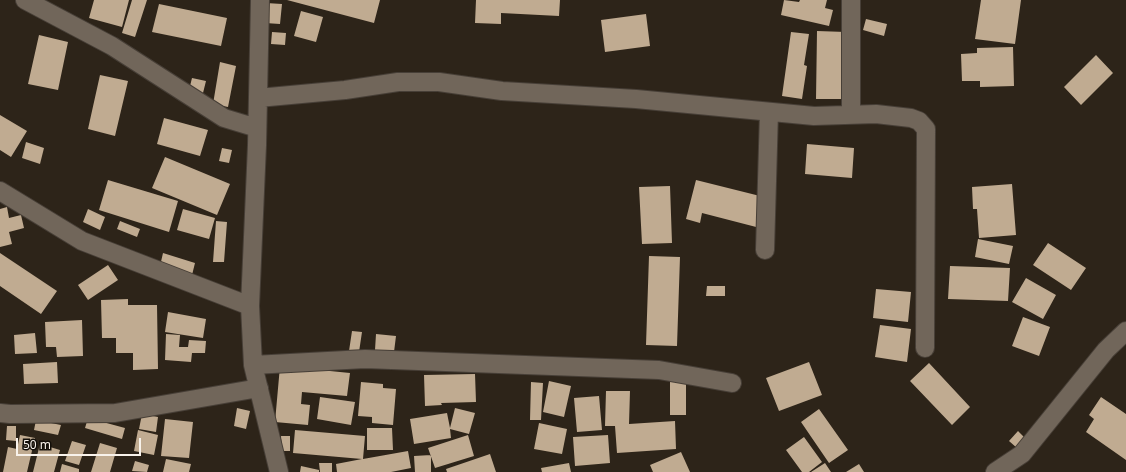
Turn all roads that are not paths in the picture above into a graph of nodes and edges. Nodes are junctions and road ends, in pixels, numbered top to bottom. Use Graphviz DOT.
graph roads {
  1 [pos="25,0"];
  2 [pos="260,0"];
  3 [pos="851,0"];
  4 [pos="258,98"];
  5 [pos="769,112"];
  6 [pos="852,115"];
  7 [pos="257,128"];
  8 [pos="0,191"];
  9 [pos="764,250"];
  10 [pos="250,306"];
  11 [pos="1126,331"];
  12 [pos="925,348"];
  13 [pos="253,365"];
  14 [pos="732,383"];
  15 [pos="259,388"];
  16 [pos="0,413"];
  17 [pos="280,472"];
  18 [pos="995,472"];
  1 -- 7 [label="street"];
  2 -- 4 [label="street"];
  3 -- 6 [label="street"];
  4 -- 5 [label="street"];
  4 -- 7 [label="street"];
  5 -- 6 [label="street"];
  5 -- 9 [label="street"];
  6 -- 12 [label="street"];
  7 -- 10 [label="street"];
  8 -- 10 [label="street"];
  10 -- 13 [label="street"];
  11 -- 18 [label="street"];
  13 -- 14 [label="street"];
  13 -- 15 [label="street"];
  15 -- 16 [label="street"];
  15 -- 17 [label="street"];
}
